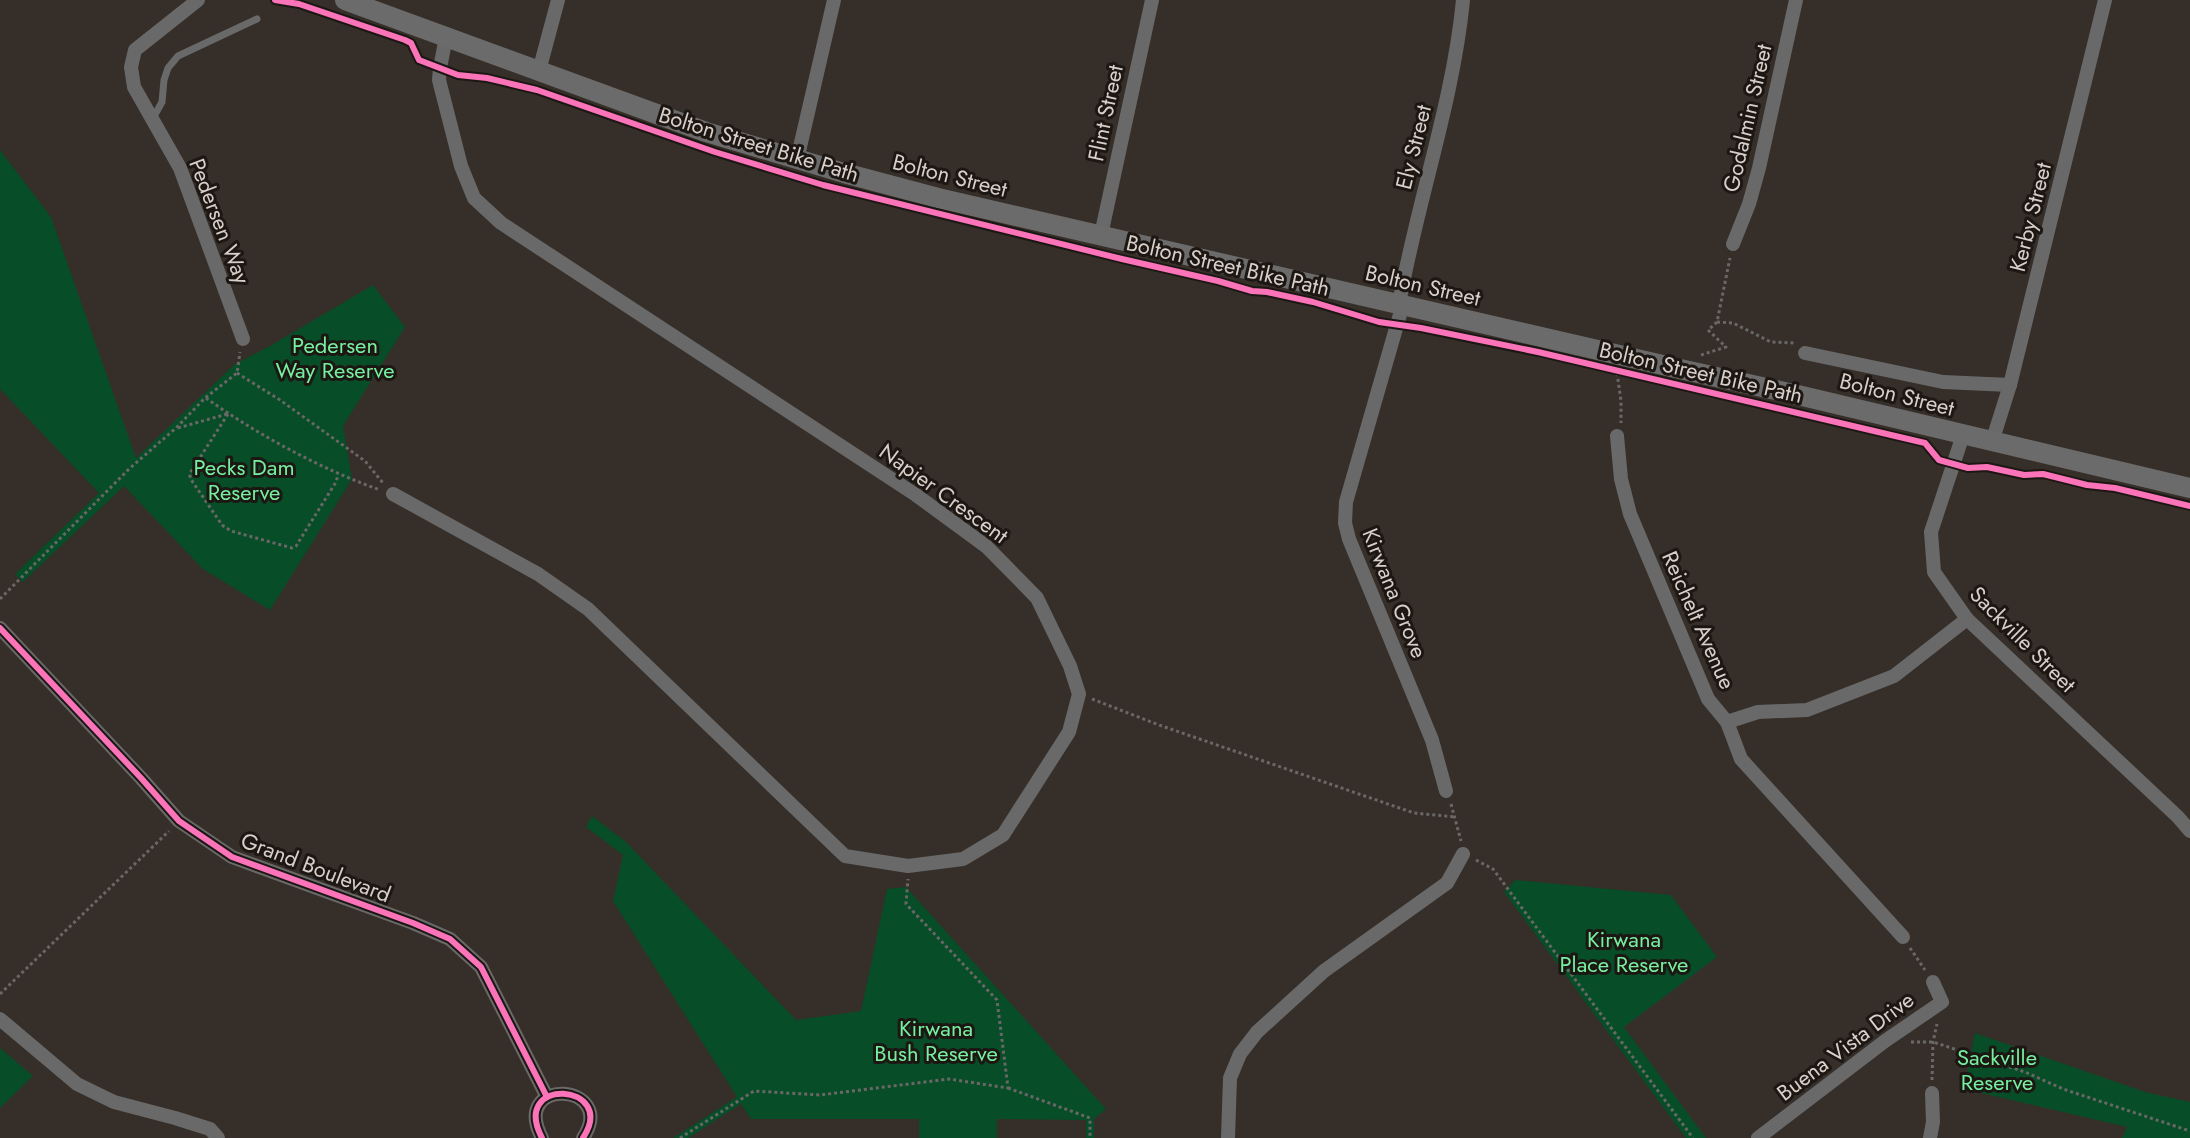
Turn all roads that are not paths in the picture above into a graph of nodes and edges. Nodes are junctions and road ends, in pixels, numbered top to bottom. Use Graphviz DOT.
graph roads {
  1 [pos="198,0"];
  2 [pos="345,0"];
  3 [pos="558,0"];
  4 [pos="834,0"];
  5 [pos="1152,0"];
  6 [pos="1463,0"];
  7 [pos="1796,0"];
  8 [pos="2105,0"];
  9 [pos="257,19"];
  10 [pos="446,37"];
  11 [pos="539,71"];
  12 [pos="152,120"];
  13 [pos="797,160"];
  14 [pos="1101,235"];
  15 [pos="1733,244"];
  16 [pos="1401,304"];
  17 [pos="243,339"];
  18 [pos="1805,353"];
  19 [pos="2010,384"];
  20 [pos="1963,435"];
  21 [pos="1617,436"];
  22 [pos="1992,442"];
  23 [pos="2190,488"];
  24 [pos="393,494"];
  25 [pos="1967,619"];
  26 [pos="0,628"];
  27 [pos="1727,722"];
  28 [pos="1446,791"];
  29 [pos="2190,831"];
  30 [pos="1463,854"];
  31 [pos="1903,937"];
  32 [pos="1933,982"];
  33 [pos="0,1019"];
  34 [pos="1932,1093"];
  35 [pos="547,1097"];
  36 [pos="218,1138"];
  37 [pos="542,1138"];
  38 [pos="584,1138"];
  39 [pos="1228,1138"];
  40 [pos="1758,1138"];
  41 [pos="1930,1138"];
  1 -- 12 [label="street, Pedersen Way"];
  2 -- 10 [label="main road, Bolton Street"];
  3 -- 11 [label="street"];
  4 -- 13 [label="street"];
  5 -- 14 [label="street, Flint Street"];
  6 -- 16 [label="street, Ely Street"];
  7 -- 15 [label="street, Godalmin Street"];
  8 -- 19 [label="street, Kerby Street"];
  9 -- 12 [label="lane"];
  10 -- 11 [label="main road, Bolton Street"];
  10 -- 24 [label="street, Napier Crescent"];
  11 -- 13 [label="main road, Bolton Street"];
  12 -- 17 [label="street, Pedersen Way"];
  13 -- 14 [label="main road, Bolton Street"];
  14 -- 16 [label="main road, Bolton Street"];
  16 -- 20 [label="main road, Bolton Street"];
  16 -- 28 [label="street, Kirwana Grove"];
  18 -- 19 [label="street, Bolton Street"];
  19 -- 22 [label="street, Kerby Street"];
  20 -- 22 [label="main road, Bolton Street"];
  20 -- 25 [label="street, Sackville Street"];
  21 -- 27 [label="street, Reichelt Avenue"];
  22 -- 23 [label="main road, Bolton Street"];
  25 -- 27 [label="street"];
  25 -- 29 [label="street, Sackville Street"];
  26 -- 35 [label="street, Grand Boulevard"];
  27 -- 31 [label="street, Reichelt Avenue"];
  30 -- 39 [label="street"];
  32 -- 40 [label="street, Buena Vista Drive"];
  33 -- 36 [label="street"];
  34 -- 41 [label="street"];
  35 -- 37 [label="street"];
  35 -- 38 [label="street"];
}
